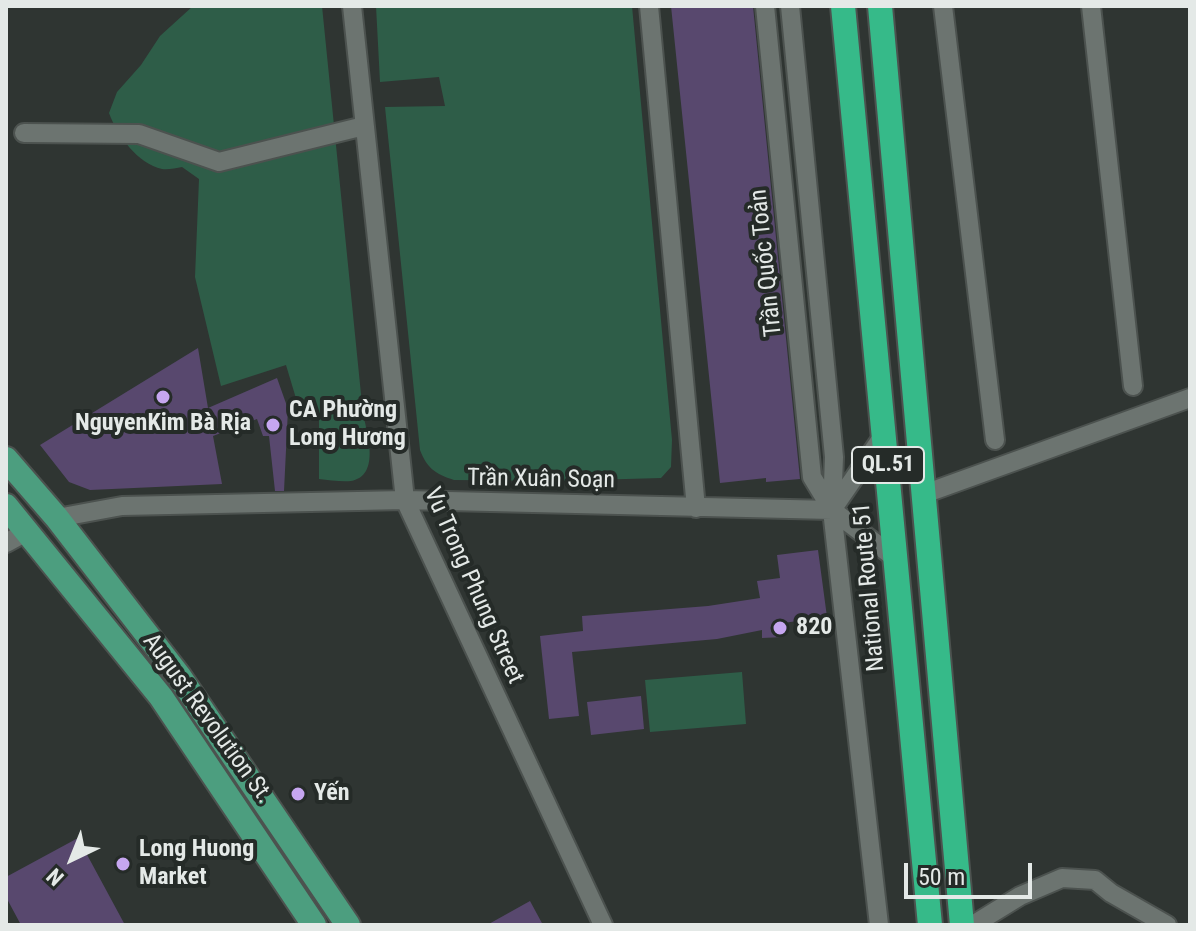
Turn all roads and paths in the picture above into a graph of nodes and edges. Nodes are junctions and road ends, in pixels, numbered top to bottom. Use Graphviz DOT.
graph roads {
  1 [pos="352,6"];
  2 [pos="649,6"];
  3 [pos="765,6"];
  4 [pos="790,6"];
  5 [pos="843,6"];
  6 [pos="880,6"];
  7 [pos="943,6"];
  8 [pos="1091,6"];
  9 [pos="793,32"];
  10 [pos="768,37"];
  11 [pos="364,126"];
  12 [pos="24,133"];
  13 [pos="817,275"];
  14 [pos="793,278"];
  15 [pos="1133,386"];
  16 [pos="1190,398"];
  17 [pos="885,433"];
  18 [pos="995,440"];
  19 [pos="6,459"];
  20 [pos="924,494"];
  21 [pos="405,500"];
  22 [pos="6,506"];
  23 [pos="696,508"];
  24 [pos="832,510"];
  25 [pos="57,518"];
  26 [pos="16,538"];
  27 [pos="895,558"];
  28 [pos="314,925"];
  29 [pos="348,925"];
  30 [pos="603,925"];
  31 [pos="879,925"];
  32 [pos="930,925"];
  33 [pos="962,925"];
  34 [pos="973,925"];
  35 [pos="1167,925"];
  1 -- 11 [label="street, Vu Trong Phung Street"];
  2 -- 23 [label="street"];
  3 -- 10 [label="street, Trần Quốc Toản"];
  4 -- 9 [label="street, Trần Quốc Toản"];
  5 -- 17 [label="highway, National Route 51 / QL.51"];
  6 -- 20 [label="highway, QL.51"];
  7 -- 18 [label="street"];
  8 -- 15 [label="street"];
  9 -- 10 [label="street"];
  9 -- 13 [label="street, Trần Quốc Toản"];
  10 -- 14 [label="street, Trần Quốc Toản"];
  11 -- 12 [label="street"];
  11 -- 21 [label="street, Vu Trong Phung Street"];
  13 -- 14 [label="street"];
  13 -- 24 [label="street, Trần Quốc Toản"];
  14 -- 24 [label="street, Trần Quốc Toản"];
  16 -- 20 [label="street"];
  17 -- 24 [label="street"];
  17 -- 27 [label="highway, National Route 51 / QL.51"];
  19 -- 25 [label="main road, August Revolution St."];
  20 -- 33 [label="highway, QL.51"];
  21 -- 23 [label="street, Trần Xuân Soạn"];
  21 -- 25 [label="street, Trần Xuân Soạn"];
  21 -- 30 [label="street, Vu Trong Phung Street"];
  22 -- 26 [label="main road, August Revolution St."];
  23 -- 24 [label="street, Trần Xuân Soạn"];
  24 -- 27 [label="street"];
  24 -- 31 [label="street, Trần Quốc Toản"];
  25 -- 26 [label="main road"];
  25 -- 29 [label="main road, August Revolution St."];
  26 -- 28 [label="main road, August Revolution St."];
  27 -- 32 [label="highway, National Route 51 / QL.51"];
  34 -- 35 [label="street"];
}
